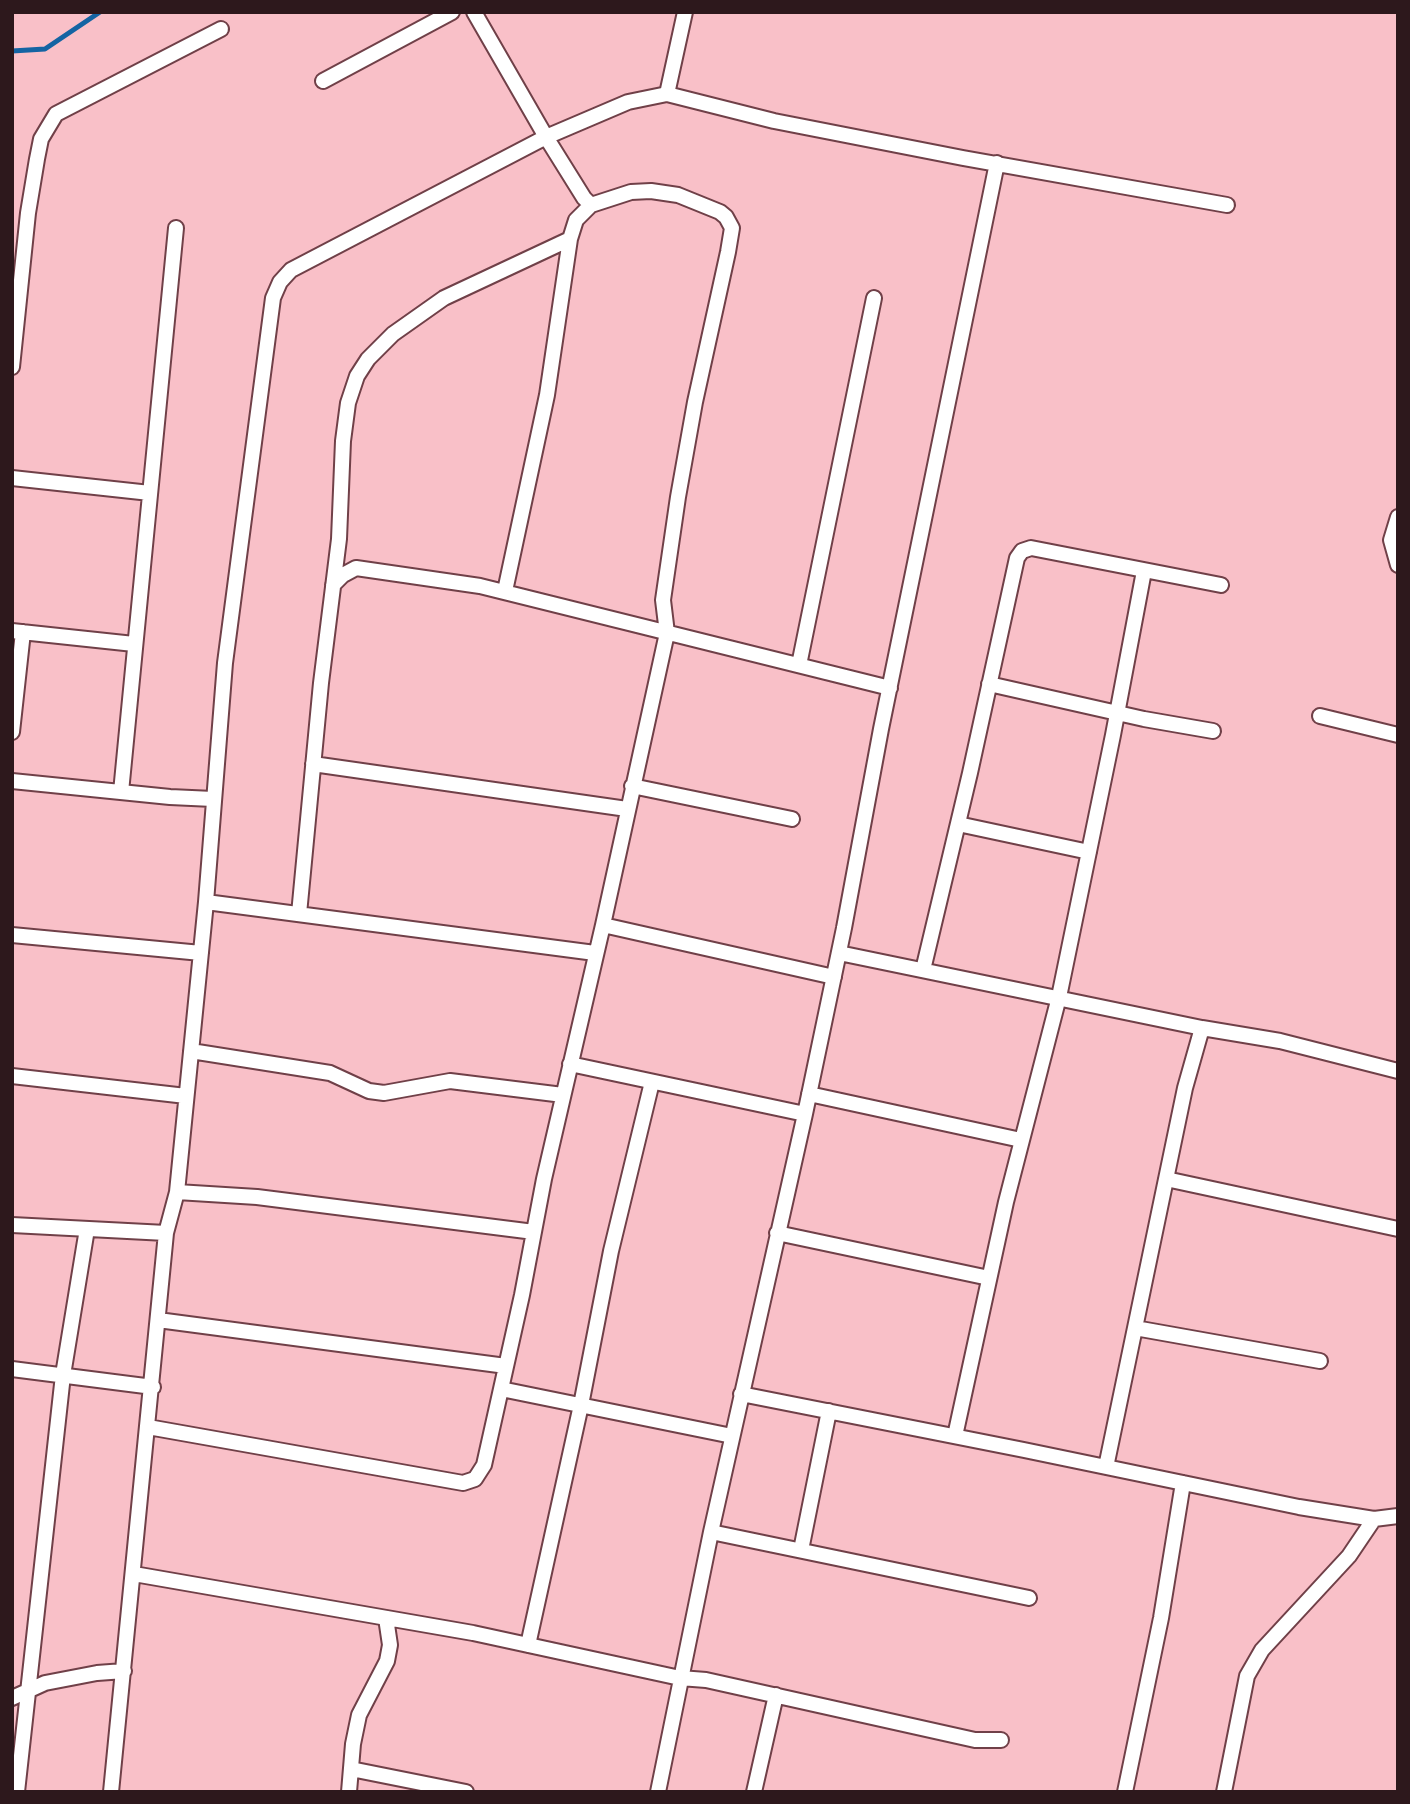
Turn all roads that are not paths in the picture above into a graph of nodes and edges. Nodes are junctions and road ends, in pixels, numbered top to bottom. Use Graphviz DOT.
graph roads {
  1 [pos="452,12"];
  2 [pos="474,12"];
  3 [pos="685,12"];
  4 [pos="221,29"];
  5 [pos="323,81"];
  6 [pos="667,94"];
  7 [pos="546,136"];
  8 [pos="998,163"];
  9 [pos="591,205"];
  10 [pos="1227,205"];
  11 [pos="176,228"];
  12 [pos="570,239"];
  13 [pos="874,298"];
  14 [pos="12,367"];
  15 [pos="12,478"];
  16 [pos="150,494"];
  17 [pos="1398,517"];
  18 [pos="1398,565"];
  19 [pos="1144,571"];
  20 [pos="333,585"];
  21 [pos="1221,585"];
  22 [pos="505,591"];
  23 [pos="18,631"];
  24 [pos="667,633"];
  25 [pos="134,644"];
  26 [pos="799,665"];
  27 [pos="989,684"];
  28 [pos="890,688"];
  29 [pos="1117,713"];
  30 [pos="1320,716"];
  31 [pos="1213,731"];
  32 [pos="12,732"];
  33 [pos="1398,735"];
  34 [pos="313,764"];
  35 [pos="12,781"];
  36 [pos="632,786"];
  37 [pos="121,792"];
  38 [pos="213,799"];
  39 [pos="627,808"];
  40 [pos="792,819"];
  41 [pos="958,824"];
  42 [pos="1089,852"];
  43 [pos="206,902"];
  44 [pos="299,914"];
  45 [pos="603,925"];
  46 [pos="12,935"];
  47 [pos="201,953"];
  48 [pos="595,953"];
  49 [pos="839,953"];
  50 [pos="923,970"];
  51 [pos="834,977"];
  52 [pos="1059,997"];
  53 [pos="1202,1028"];
  54 [pos="191,1051"];
  55 [pos="570,1064"];
  56 [pos="1398,1071"];
  57 [pos="12,1076"];
  58 [pos="652,1082"];
  59 [pos="809,1094"];
  60 [pos="563,1095"];
  61 [pos="186,1096"];
  62 [pos="805,1114"];
  63 [pos="1021,1140"];
  64 [pos="1166,1178"];
  65 [pos="177,1192"];
  66 [pos="12,1225"];
  67 [pos="87,1229"];
  68 [pos="1398,1229"];
  69 [pos="534,1232"];
  70 [pos="166,1233"];
  71 [pos="777,1233"];
  72 [pos="989,1278"];
  73 [pos="158,1321"];
  74 [pos="1135,1328"];
  75 [pos="1321,1361"];
  76 [pos="506,1366"];
  77 [pos="12,1369"];
  78 [pos="63,1375"];
  79 [pos="153,1387"];
  80 [pos="501,1389"];
  81 [pos="741,1394"];
  82 [pos="581,1405"];
  83 [pos="829,1411"];
  84 [pos="148,1427"];
  85 [pos="732,1436"];
  86 [pos="955,1436"];
  87 [pos="1106,1467"];
  88 [pos="1182,1483"];
  89 [pos="1398,1517"];
  90 [pos="1374,1519"];
  91 [pos="711,1532"];
  92 [pos="801,1550"];
  93 [pos="134,1574"];
  94 [pos="1029,1598"];
  95 [pos="386,1618"];
  96 [pos="528,1645"];
  97 [pos="124,1671"];
  98 [pos="680,1678"];
  99 [pos="29,1689"];
  100 [pos="776,1695"];
  101 [pos="12,1698"];
  102 [pos="1001,1740"];
  103 [pos="351,1769"];
  104 [pos="17,1792"];
  105 [pos="111,1792"];
  106 [pos="349,1792"];
  107 [pos="466,1792"];
  108 [pos="659,1792"];
  109 [pos="754,1792"];
  110 [pos="1125,1792"];
  111 [pos="1224,1792"];
  1 -- 5 [label="street"];
  2 -- 7 [label="street"];
  3 -- 6 [label="street"];
  4 -- 14 [label="street"];
  6 -- 7 [label="street"];
  6 -- 8 [label="street"];
  7 -- 9 [label="street"];
  7 -- 38 [label="street"];
  8 -- 10 [label="street"];
  8 -- 28 [label="street"];
  9 -- 12 [label="street"];
  9 -- 24 [label="street"];
  11 -- 16 [label="street"];
  12 -- 20 [label="street"];
  12 -- 22 [label="street"];
  13 -- 26 [label="street"];
  15 -- 16 [label="street"];
  16 -- 25 [label="street"];
  17 -- 18 [label="street"];
  19 -- 21 [label="street"];
  19 -- 27 [label="street"];
  19 -- 29 [label="street"];
  20 -- 22 [label="street"];
  20 -- 34 [label="street"];
  22 -- 24 [label="street"];
  23 -- 25 [label="street"];
  23 -- 32 [label="street"];
  24 -- 26 [label="street"];
  24 -- 36 [label="street"];
  25 -- 37 [label="street"];
  26 -- 28 [label="street"];
  27 -- 29 [label="street"];
  27 -- 41 [label="street"];
  28 -- 49 [label="street"];
  29 -- 31 [label="street"];
  29 -- 42 [label="street"];
  30 -- 33 [label="street"];
  34 -- 39 [label="street"];
  34 -- 44 [label="street"];
  35 -- 37 [label="street"];
  36 -- 39 [label="street"];
  36 -- 40 [label="street"];
  37 -- 38 [label="street"];
  38 -- 43 [label="street"];
  39 -- 45 [label="street"];
  41 -- 42 [label="street"];
  41 -- 50 [label="street"];
  42 -- 52 [label="street"];
  43 -- 44 [label="street"];
  43 -- 47 [label="street"];
  44 -- 48 [label="street"];
  45 -- 48 [label="street"];
  45 -- 51 [label="street"];
  46 -- 47 [label="street"];
  47 -- 54 [label="street"];
  48 -- 55 [label="street"];
  49 -- 50 [label="street"];
  49 -- 51 [label="street"];
  50 -- 52 [label="street"];
  51 -- 59 [label="street"];
  52 -- 53 [label="street"];
  52 -- 63 [label="street"];
  53 -- 56 [label="street"];
  53 -- 64 [label="street"];
  54 -- 60 [label="street"];
  54 -- 61 [label="street"];
  55 -- 58 [label="street"];
  55 -- 60 [label="street"];
  57 -- 61 [label="street"];
  58 -- 62 [label="street"];
  58 -- 82 [label="street"];
  59 -- 62 [label="street"];
  59 -- 63 [label="street"];
  60 -- 69 [label="street"];
  61 -- 65 [label="street"];
  62 -- 71 [label="street"];
  63 -- 72 [label="street"];
  64 -- 68 [label="street"];
  64 -- 74 [label="street"];
  65 -- 69 [label="street"];
  65 -- 70 [label="street"];
  66 -- 67 [label="street"];
  67 -- 70 [label="street"];
  67 -- 78 [label="street"];
  69 -- 76 [label="street"];
  70 -- 73 [label="street"];
  71 -- 72 [label="street"];
  71 -- 81 [label="street"];
  72 -- 86 [label="street"];
  73 -- 76 [label="street"];
  73 -- 79 [label="street"];
  74 -- 75 [label="street"];
  74 -- 87 [label="street"];
  76 -- 80 [label="street"];
  77 -- 78 [label="street"];
  78 -- 79 [label="street"];
  78 -- 99 [label="street"];
  79 -- 84 [label="street"];
  80 -- 82 [label="street"];
  80 -- 84 [label="street"];
  81 -- 83 [label="street"];
  81 -- 85 [label="street"];
  82 -- 85 [label="street"];
  82 -- 96 [label="street"];
  83 -- 86 [label="street"];
  83 -- 92 [label="street"];
  84 -- 93 [label="street"];
  85 -- 91 [label="street"];
  86 -- 87 [label="street"];
  87 -- 88 [label="street"];
  88 -- 90 [label="street"];
  88 -- 110 [label="street"];
  89 -- 90 [label="street"];
  90 -- 111 [label="street"];
  91 -- 92 [label="street"];
  91 -- 98 [label="street"];
  92 -- 94 [label="street"];
  93 -- 95 [label="street"];
  93 -- 97 [label="street"];
  95 -- 96 [label="street"];
  95 -- 103 [label="street"];
  96 -- 98 [label="street"];
  97 -- 99 [label="street"];
  97 -- 105 [label="street"];
  98 -- 100 [label="street"];
  98 -- 108 [label="street"];
  99 -- 101 [label="street"];
  99 -- 104 [label="street"];
  100 -- 102 [label="street"];
  100 -- 109 [label="street"];
  103 -- 106 [label="street"];
  103 -- 107 [label="street"];
}
